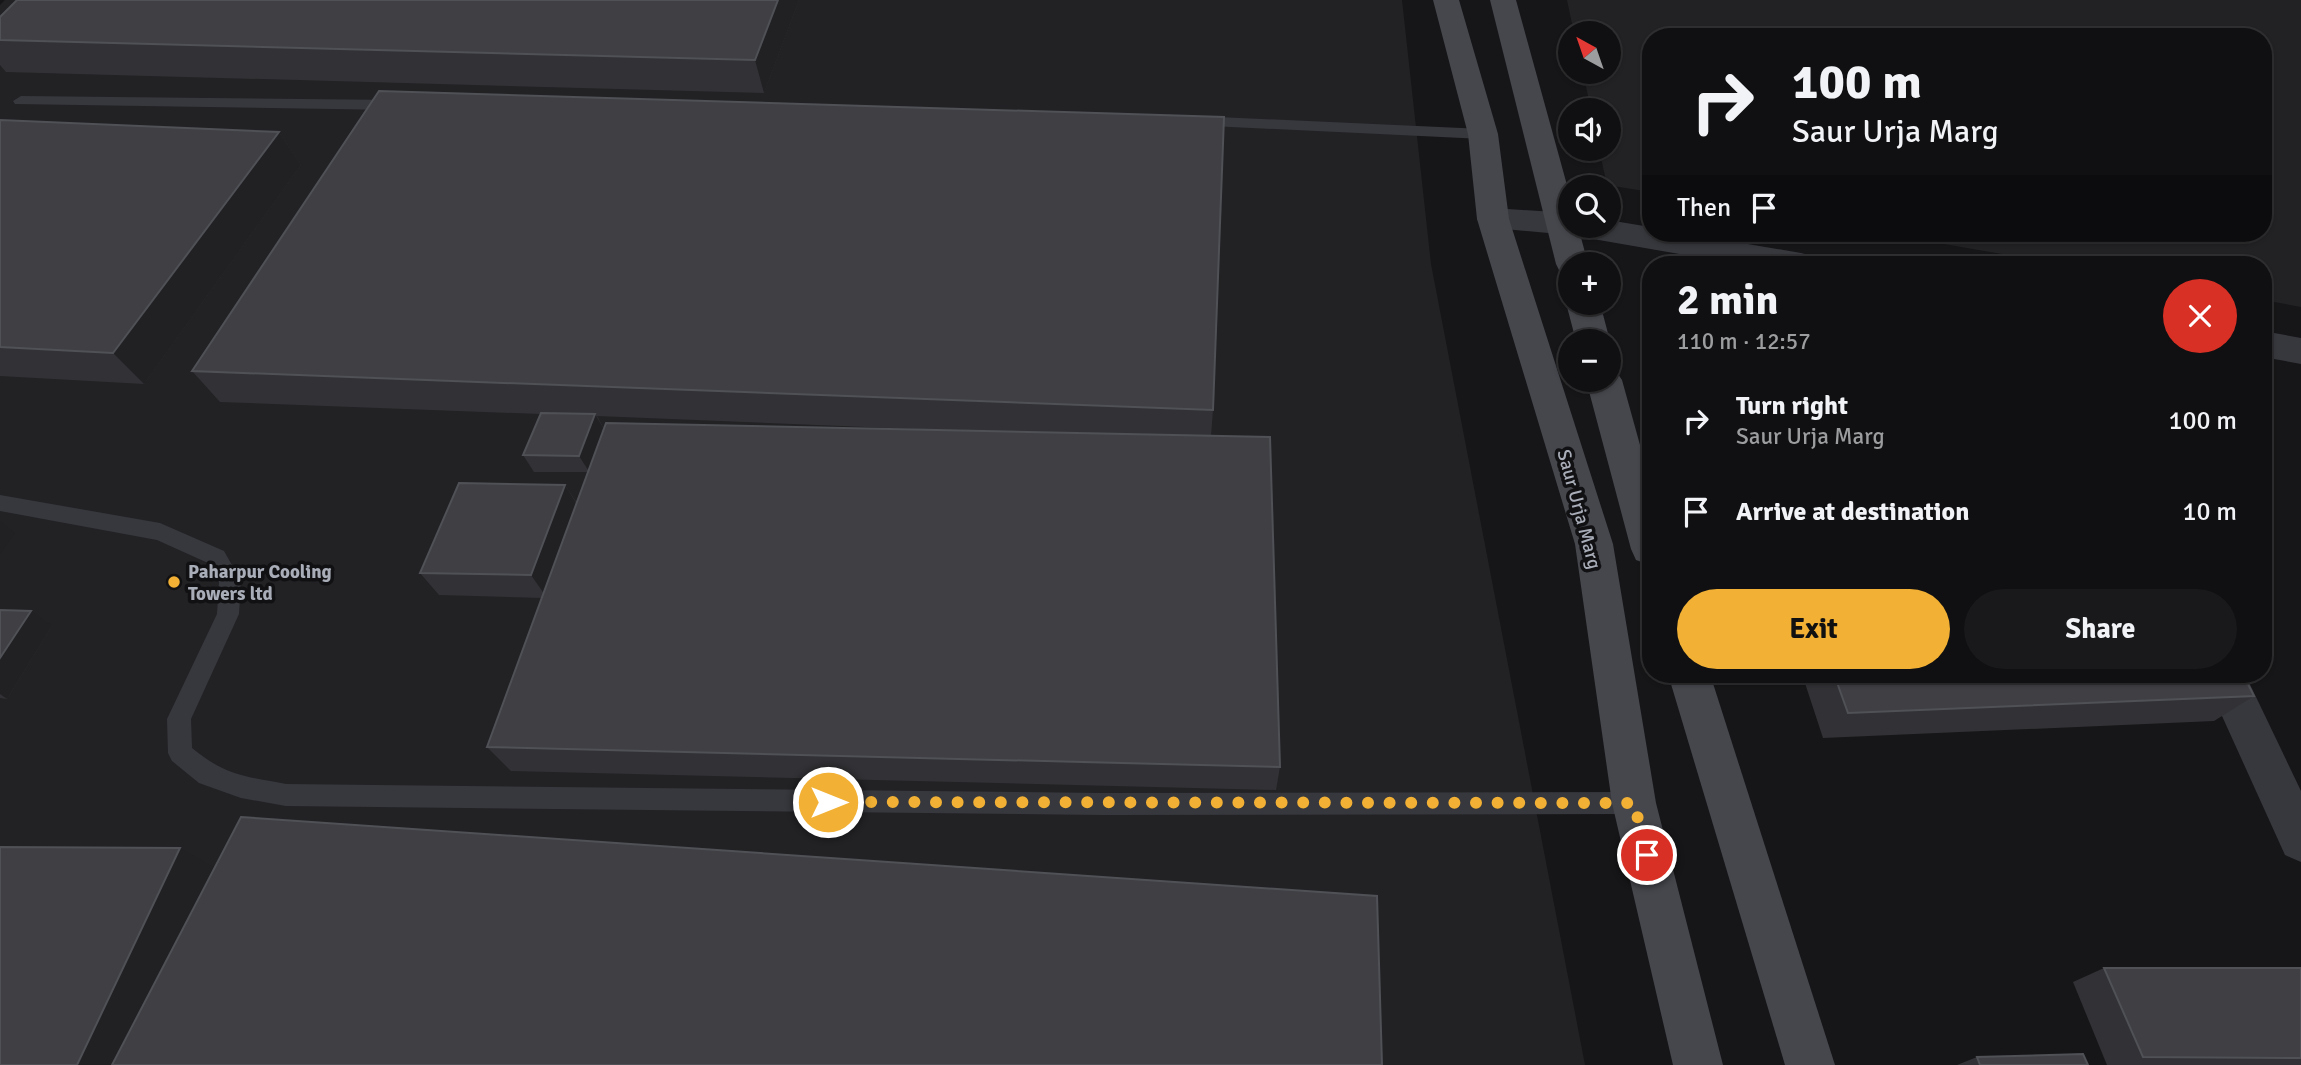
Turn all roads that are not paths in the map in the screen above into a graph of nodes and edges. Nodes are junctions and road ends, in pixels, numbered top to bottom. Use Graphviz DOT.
graph roads {
  1 [pos="1447,0"];
  2 [pos="1503,0"];
  3 [pos="21,102"];
  4 [pos="411,105"];
  5 [pos="1186,121"];
  6 [pos="1483,134"];
  7 [pos="1558,184"];
  8 [pos="1493,219"];
  9 [pos="1558,223"];
  10 [pos="1621,233"];
  11 [pos="1642,236"];
  12 [pos="1674,242"];
  13 [pos="1755,256"];
  14 [pos="2272,346"];
  15 [pos="2301,351"];
  16 [pos="1607,392"];
  17 [pos="0,503"];
  18 [pos="1642,520"];
  19 [pos="1692,683"];
  20 [pos="2228,683"];
  21 [pos="1634,803"];
  22 [pos="2301,840"];
  23 [pos="1698,1065"];
  24 [pos="1810,1065"];
  1 -- 6 [label="street, Saur Urja Marg"];
  2 -- 7 [label="street"];
  3 -- 4 [label="lane"];
  5 -- 6 [label="lane"];
  6 -- 8 [label="street, Saur Urja Marg"];
  8 -- 9 [label="street"];
  8 -- 21 [label="street, Saur Urja Marg"];
  10 -- 11 [label="street"];
  12 -- 13 [label="street"];
  14 -- 15 [label="street"];
  16 -- 18 [label="street"];
  17 -- 21 [label="lane"];
  19 -- 24 [label="street"];
  20 -- 22 [label="street"];
  21 -- 23 [label="street, Saur Urja Marg"];
}
